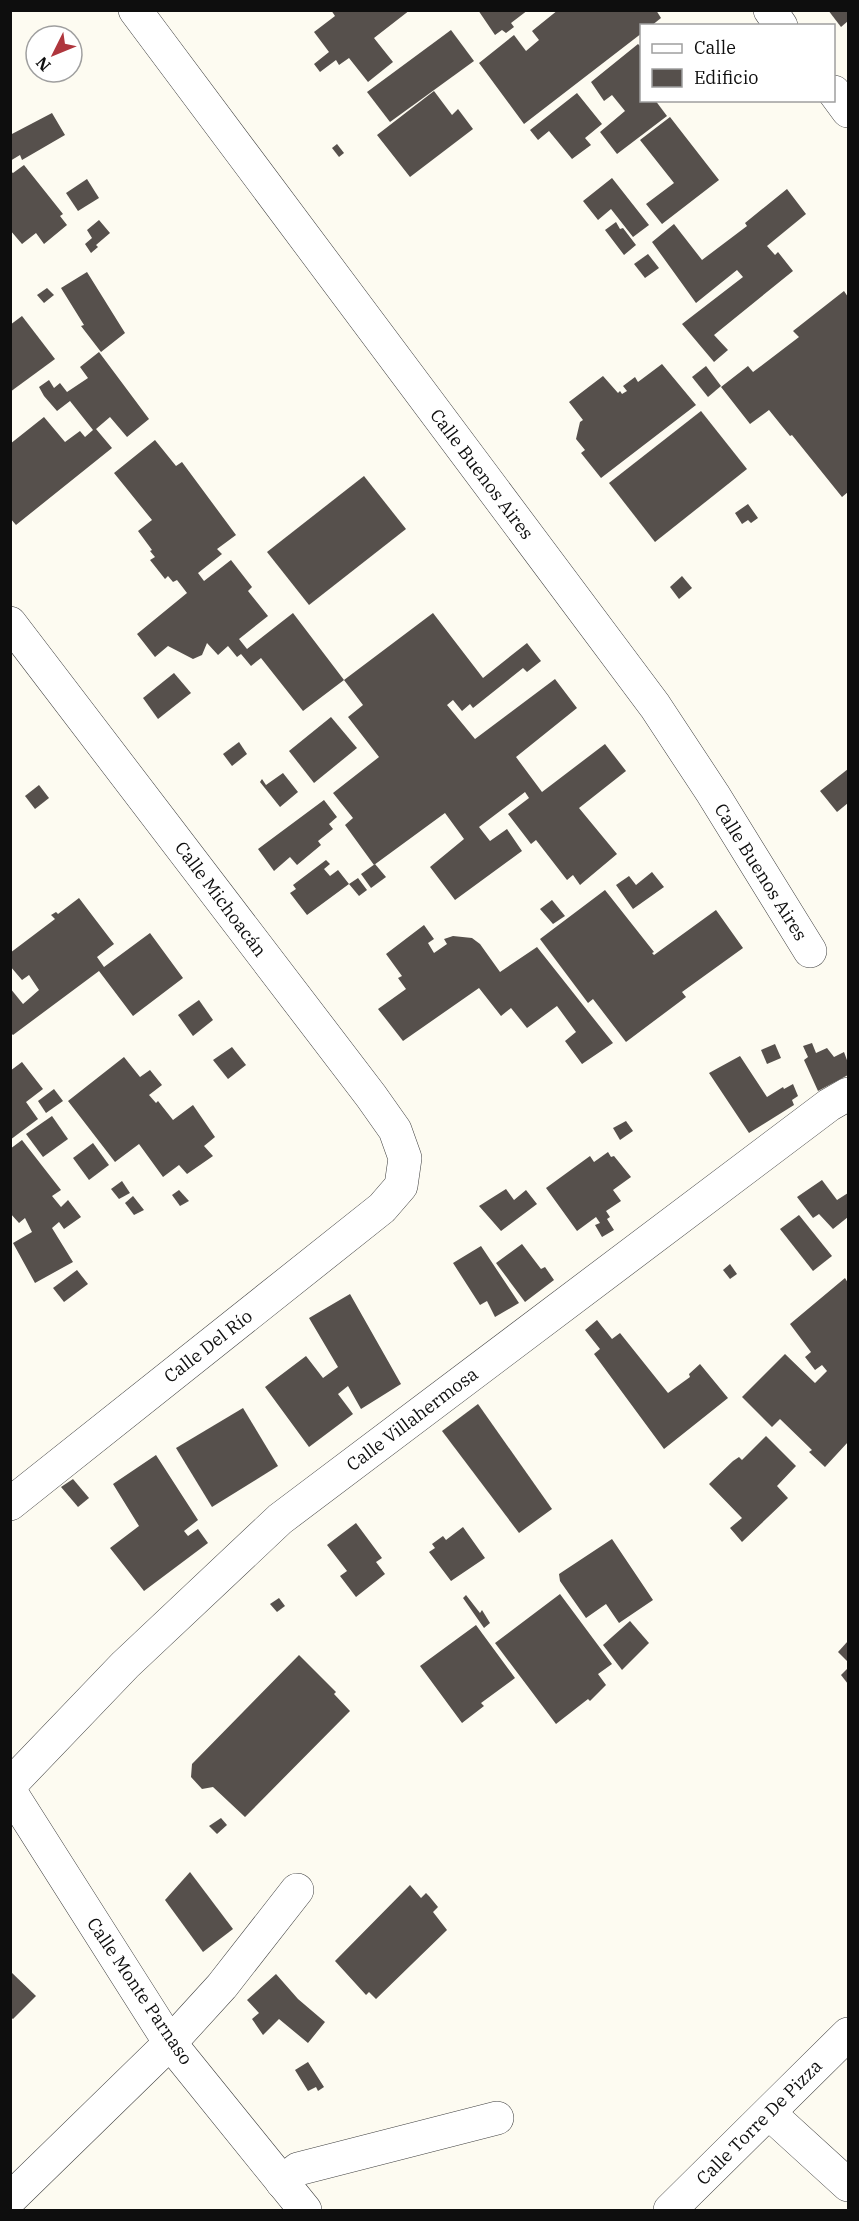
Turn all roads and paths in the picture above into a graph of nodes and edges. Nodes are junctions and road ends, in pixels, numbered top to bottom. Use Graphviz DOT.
graph roads {
  1 [pos="135,10"];
  2 [pos="770,10"];
  3 [pos="780,24"];
  4 [pos="835,93"];
  5 [pos="849,111"];
  6 [pos="10,623"];
  7 [pos="810,951"];
  8 [pos="849,1094"];
  9 [pos="401,1186"];
  10 [pos="10,1504"];
  11 [pos="10,1785"];
  12 [pos="10,1791"];
  13 [pos="297,1890"];
  14 [pos="849,2034"];
  15 [pos="170,2043"];
  16 [pos="769,2113"];
  17 [pos="497,2118"];
  18 [pos="282,2182"];
  19 [pos="849,2185"];
  20 [pos="10,2199"];
  21 [pos="305,2211"];
  22 [pos="670,2211"];
  1 -- 7 [label="street, Calle Buenos Aires"];
  2 -- 3 [label="street"];
  4 -- 5 [label="street"];
  6 -- 9 [label="street, Calle Michoacán"];
  8 -- 11 [label="street, Calle Villahermosa"];
  9 -- 10 [label="street, Calle Del Río"];
  12 -- 15 [label="street, Calle Monte Parnaso"];
  13 -- 15 [label="street"];
  14 -- 16 [label="street, Calle Torre De Pizza"];
  15 -- 18 [label="street, Calle Monte Parnaso"];
  15 -- 20 [label="street"];
  16 -- 19 [label="street"];
  16 -- 22 [label="street, Calle Torre De Pizza"];
  17 -- 18 [label="street"];
  18 -- 21 [label="street, Calle Monte Parnaso"];
}
